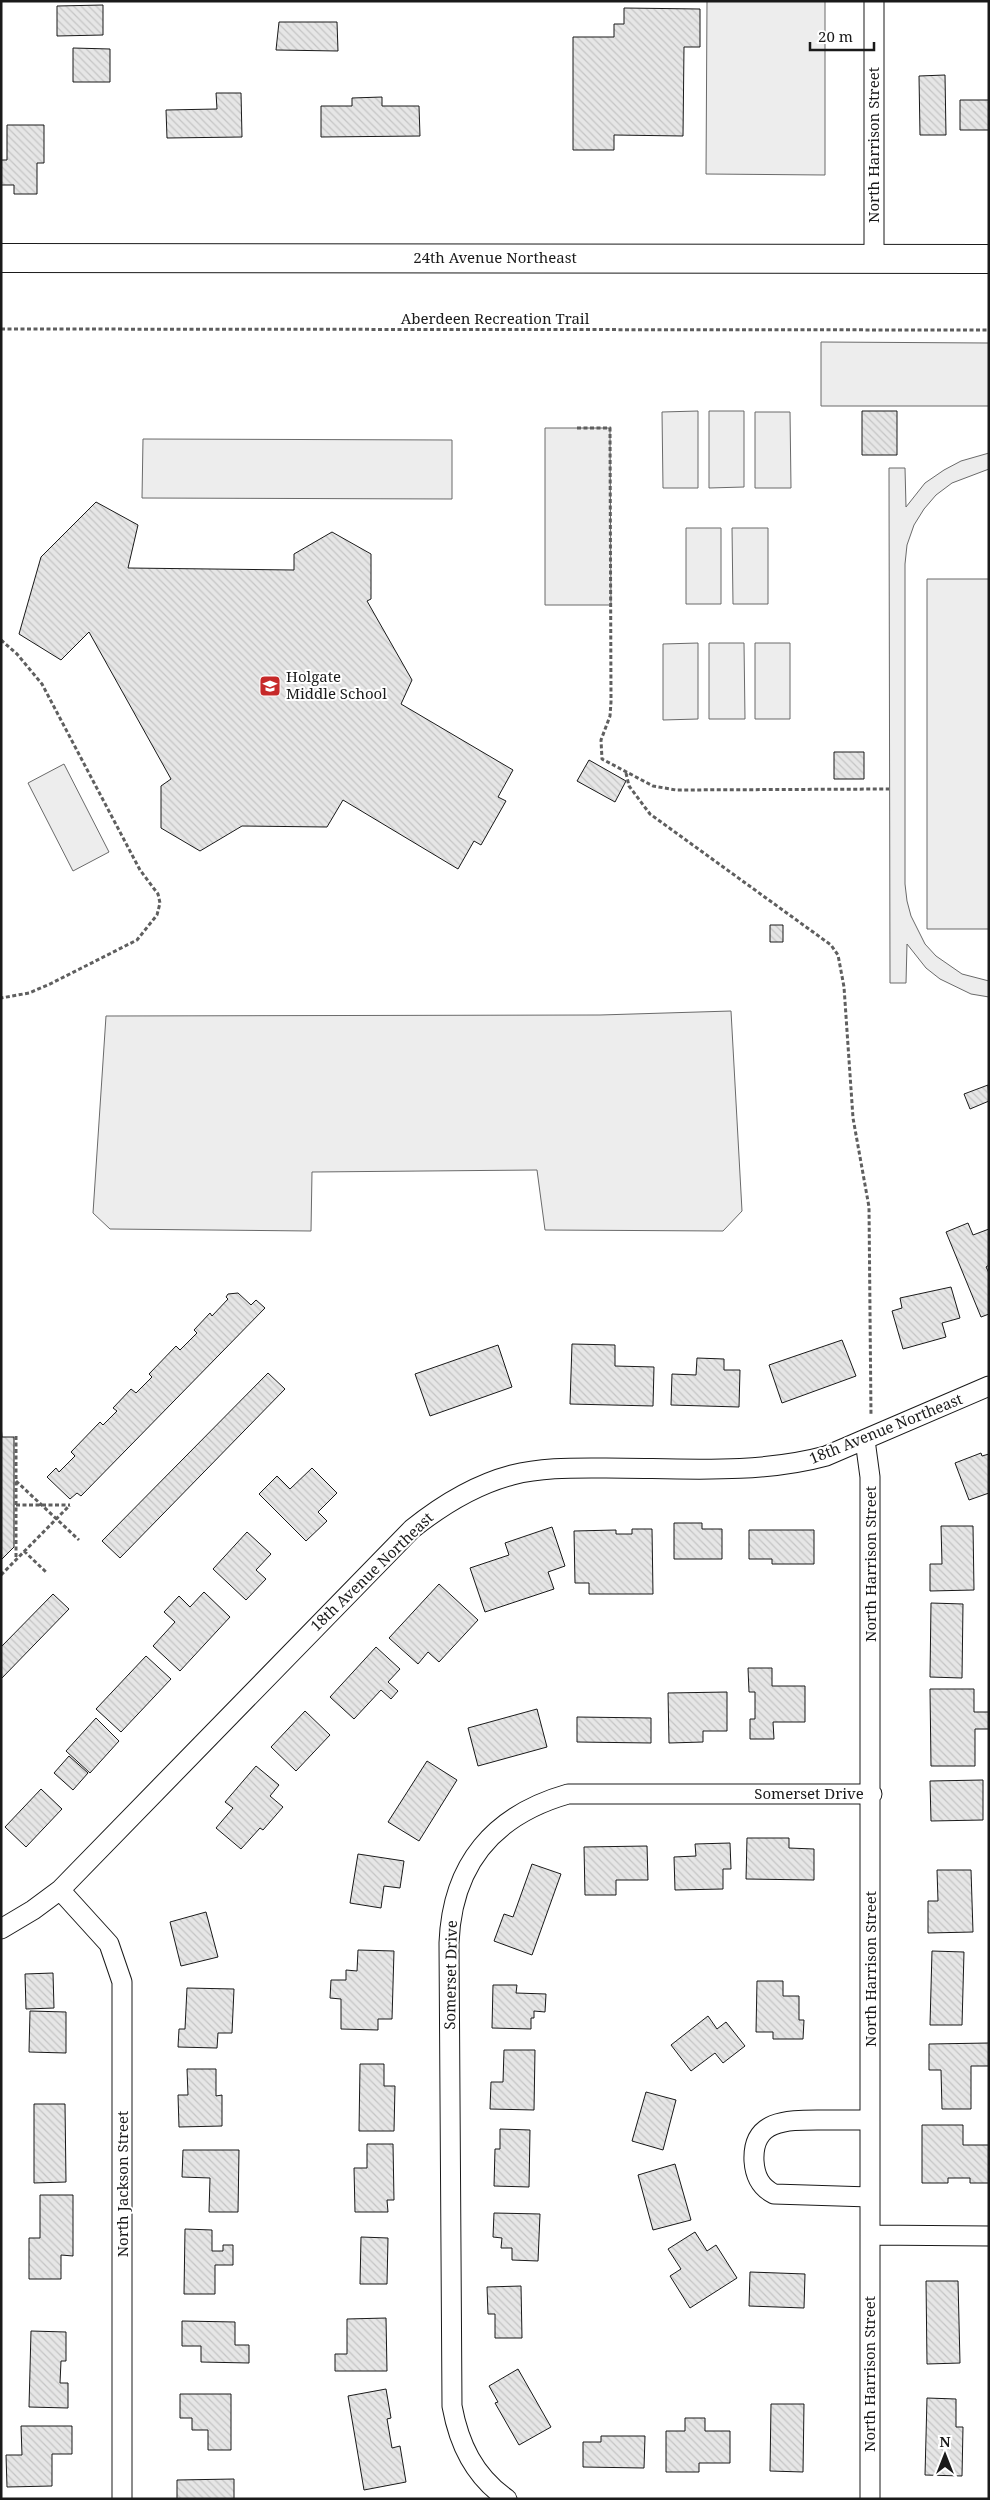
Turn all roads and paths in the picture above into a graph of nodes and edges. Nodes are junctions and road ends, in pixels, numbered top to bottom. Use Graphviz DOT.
graph roads {
  1 [pos="874,1"];
  2 [pos="1,258"];
  3 [pos="874,259"];
  4 [pos="989,259"];
  5 [pos="1,329"];
  6 [pos="989,330"];
  7 [pos="577,428"];
  8 [pos="1,640"];
  9 [pos="626,774"];
  10 [pos="889,789"];
  11 [pos="1,998"];
  12 [pos="989,1386"];
  13 [pos="16,1436"];
  14 [pos="866,1440"];
  15 [pos="16,1481"];
  16 [pos="16,1505"];
  17 [pos="42,1505"];
  18 [pos="57,1518"];
  19 [pos="79,1540"];
  20 [pos="24,1551"];
  21 [pos="16,1560"];
  22 [pos="46,1572"];
  23 [pos="1,1575"];
  24 [pos="872,1794"];
  25 [pos="60,1890"];
  26 [pos="1,1929"];
  27 [pos="870,2120"];
  28 [pos="870,2197"];
  29 [pos="870,2235"];
  30 [pos="989,2236"];
  31 [pos="122,2499"];
  32 [pos="507,2499"];
  33 [pos="870,2499"];
  1 -- 3 [label="street, North Harrison Street"];
  2 -- 3 [label="main road, 24th Avenue Northeast"];
  3 -- 4 [label="main road, 24th Avenue Northeast"];
  5 -- 6 [label="path, Aberdeen Recreation Trail"];
  7 -- 9 [label="path"];
  8 -- 11 [label="path"];
  9 -- 10 [label="path"];
  9 -- 14 [label="path"];
  12 -- 14 [label="street, 18th Avenue Northeast"];
  13 -- 15 [label="path"];
  14 -- 24 [label="street, North Harrison Street"];
  14 -- 25 [label="street, 18th Avenue Northeast"];
  15 -- 16 [label="path"];
  15 -- 17 [label="path"];
  16 -- 17 [label="path"];
  16 -- 21 [label="path"];
  17 -- 18 [label="path"];
  17 -- 18 [label="path"];
  18 -- 19 [label="path"];
  18 -- 20 [label="path"];
  20 -- 21 [label="path"];
  20 -- 22 [label="path"];
  21 -- 23 [label="path"];
  24 -- 27 [label="street, North Harrison Street"];
  24 -- 32 [label="street, Somerset Drive"];
  25 -- 26 [label="street, 18th Avenue Northeast"];
  25 -- 31 [label="street, North Jackson Street"];
  27 -- 28 [label="street, North Harrison Street"];
  27 -- 28 [label="street"];
  28 -- 29 [label="street, North Harrison Street"];
  29 -- 30 [label="street"];
  29 -- 33 [label="street, North Harrison Street"];
}
